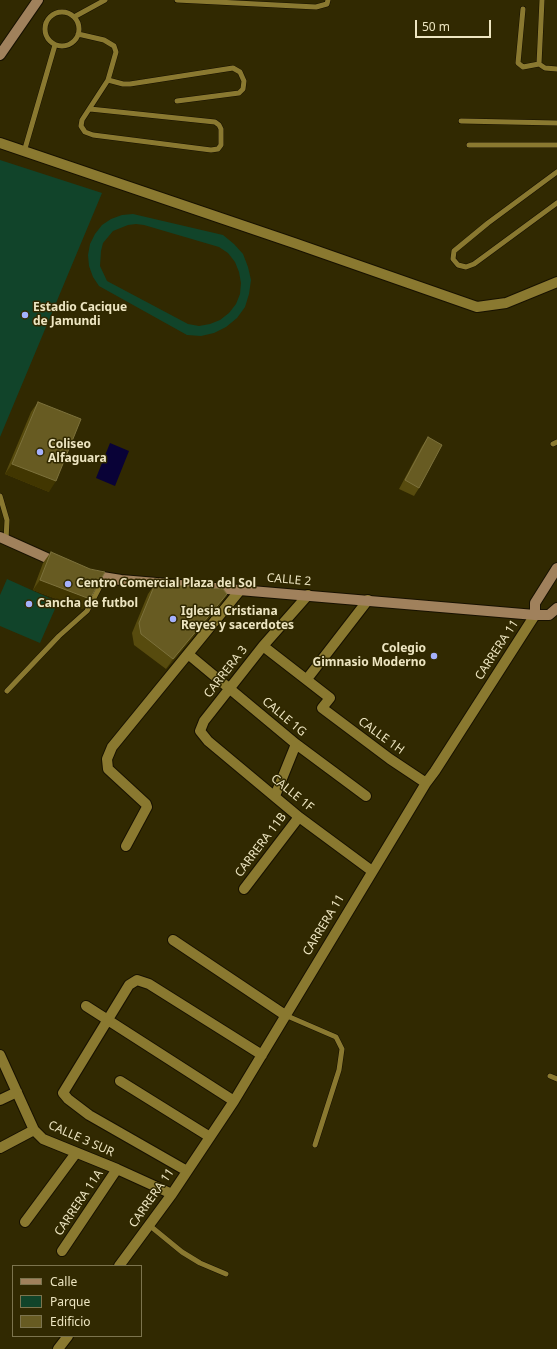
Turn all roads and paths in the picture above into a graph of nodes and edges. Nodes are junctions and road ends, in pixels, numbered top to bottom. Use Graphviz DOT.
graph roads {
  1 [pos="38,0"];
  2 [pos="104,0"];
  3 [pos="177,0"];
  4 [pos="328,0"];
  5 [pos="542,0"];
  6 [pos="523,9"];
  7 [pos="74,17"];
  8 [pos="78,34"];
  9 [pos="55,44"];
  10 [pos="0,55"];
  11 [pos="540,64"];
  12 [pos="557,69"];
  13 [pos="108,80"];
  14 [pos="177,101"];
  15 [pos="90,109"];
  16 [pos="461,121"];
  17 [pos="557,123"];
  18 [pos="0,144"];
  19 [pos="469,145"];
  20 [pos="557,145"];
  21 [pos="24,152"];
  22 [pos="557,172"];
  23 [pos="557,203"];
  24 [pos="557,282"];
  25 [pos="0,496"];
  26 [pos="3,538"];
  27 [pos="557,568"];
  28 [pos="105,577"];
  29 [pos="241,589"];
  30 [pos="308,595"];
  31 [pos="368,600"];
  32 [pos="557,608"];
  33 [pos="535,615"];
  34 [pos="263,646"];
  35 [pos="188,654"];
  36 [pos="306,679"];
  37 [pos="230,689"];
  38 [pos="7,691"];
  39 [pos="200,731"];
  40 [pos="296,744"];
  41 [pos="426,783"];
  42 [pos="275,796"];
  43 [pos="366,796"];
  44 [pos="300,817"];
  45 [pos="126,846"];
  46 [pos="372,871"];
  47 [pos="244,890"];
  48 [pos="173,940"];
  49 [pos="86,1006"];
  50 [pos="285,1016"];
  51 [pos="108,1021"];
  52 [pos="262,1055"];
  53 [pos="0,1056"];
  54 [pos="550,1076"];
  55 [pos="557,1079"];
  56 [pos="120,1081"];
  57 [pos="17,1092"];
  58 [pos="0,1100"];
  59 [pos="234,1101"];
  60 [pos="34,1130"];
  61 [pos="210,1137"];
  62 [pos="315,1145"];
  63 [pos="0,1148"];
  64 [pos="76,1153"];
  65 [pos="117,1170"];
  66 [pos="187,1172"];
  67 [pos="172,1194"];
  68 [pos="25,1222"];
  69 [pos="149,1225"];
  70 [pos="62,1251"];
  71 [pos="120,1265"];
  72 [pos="226,1274"];
  73 [pos="67,1337"];
  74 [pos="58,1349"];
  1 -- 10 [label="main road"];
  2 -- 7 [label="lane"];
  3 -- 4 [label="lane"];
  5 -- 11 [label="lane"];
  6 -- 11 [label="lane"];
  7 -- 8 [label="lane"];
  7 -- 9 [label="lane"];
  8 -- 9 [label="lane"];
  8 -- 13 [label="lane"];
  9 -- 21 [label="lane"];
  11 -- 12 [label="lane"];
  13 -- 14 [label="lane"];
  13 -- 15 [label="lane"];
  15 -- 15 [label="lane"];
  16 -- 17 [label="lane"];
  18 -- 21 [label="street"];
  19 -- 20 [label="lane"];
  21 -- 24 [label="street"];
  22 -- 23 [label="lane"];
  25 -- 26 [label="lane"];
  26 -- 28 [label="main road, CALLE 2"];
  27 -- 33 [label="main road"];
  28 -- 29 [label="main road, CALLE 2"];
  28 -- 38 [label="lane"];
  29 -- 30 [label="main road, CALLE 2"];
  29 -- 35 [label="street"];
  30 -- 31 [label="main road, CALLE 2"];
  30 -- 34 [label="street, CARRERA 3"];
  31 -- 33 [label="main road, CALLE 2"];
  31 -- 36 [label="street"];
  32 -- 33 [label="main road, CARRERA 11"];
  33 -- 41 [label="street, CARRERA 11"];
  34 -- 36 [label="street"];
  34 -- 37 [label="street, CARRERA 3"];
  35 -- 37 [label="street, CALLE 1G"];
  35 -- 45 [label="street"];
  36 -- 41 [label="street, CALLE 1H"];
  37 -- 39 [label="street, CARRERA 3"];
  37 -- 40 [label="street, CALLE 1G"];
  39 -- 42 [label="street, CALLE 1F"];
  40 -- 42 [label="street"];
  40 -- 43 [label="street, CALLE 1G"];
  41 -- 46 [label="street, CARRERA 11"];
  42 -- 44 [label="street, CALLE 1F"];
  44 -- 46 [label="street, CALLE 1F"];
  44 -- 47 [label="street, CARRERA 11B"];
  46 -- 50 [label="street, CARRERA 11"];
  48 -- 50 [label="street"];
  49 -- 51 [label="street"];
  50 -- 52 [label="street, CARRERA 11"];
  50 -- 62 [label="lane"];
  51 -- 52 [label="street"];
  51 -- 59 [label="street"];
  51 -- 66 [label="street"];
  52 -- 59 [label="street, CARRERA 11"];
  53 -- 57 [label="street, CALLE 3 SUR"];
  54 -- 55 [label="lane"];
  56 -- 61 [label="street"];
  57 -- 58 [label="street"];
  57 -- 60 [label="street, CALLE 3 SUR"];
  59 -- 61 [label="street, CARRERA 11"];
  60 -- 63 [label="street"];
  60 -- 64 [label="street, CALLE 3 SUR"];
  61 -- 66 [label="street, CARRERA 11"];
  64 -- 65 [label="street, CALLE 3 SUR"];
  64 -- 68 [label="street"];
  65 -- 67 [label="street, CALLE 3 SUR"];
  65 -- 70 [label="street, CARRERA 11A"];
  66 -- 67 [label="street, CARRERA 11"];
  67 -- 69 [label="street, CARRERA 11"];
  69 -- 71 [label="street, CARRERA 11"];
  69 -- 72 [label="lane"];
  73 -- 74 [label="street"];
}
